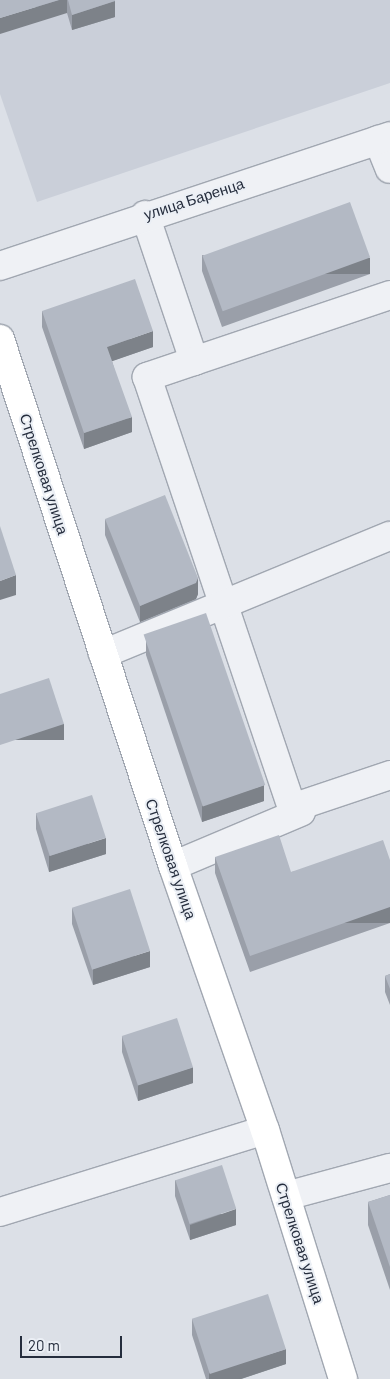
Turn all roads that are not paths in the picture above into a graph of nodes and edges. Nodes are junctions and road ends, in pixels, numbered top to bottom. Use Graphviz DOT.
graph roads {
  1 [pos="384,138"];
  2 [pos="390,169"];
  3 [pos="145,215"];
  4 [pos="0,266"];
  5 [pos="390,295"];
  6 [pos="0,338"];
  7 [pos="194,361"];
  8 [pos="390,536"];
  9 [pos="223,604"];
  10 [pos="103,654"];
  11 [pos="390,775"];
  12 [pos="301,812"];
  13 [pos="173,866"];
  14 [pos="265,1130"];
  15 [pos="390,1168"];
  16 [pos="286,1196"];
  17 [pos="0,1212"];
  18 [pos="343,1379"];
  1 -- 2 [label="street"];
  1 -- 3 [label="street, улица Баренца"];
  3 -- 4 [label="street, улица Баренца"];
  3 -- 7 [label="street"];
  5 -- 7 [label="street"];
  6 -- 10 [label="main road, Стрелковая улица"];
  7 -- 9 [label="street"];
  8 -- 9 [label="street"];
  9 -- 10 [label="street"];
  9 -- 11 [label="street"];
  10 -- 13 [label="main road, Стрелковая улица"];
  12 -- 13 [label="street"];
  13 -- 14 [label="main road, Стрелковая улица"];
  14 -- 16 [label="main road, Стрелковая улица"];
  14 -- 17 [label="street"];
  15 -- 16 [label="street"];
  16 -- 18 [label="main road, Стрелковая улица"];
}
